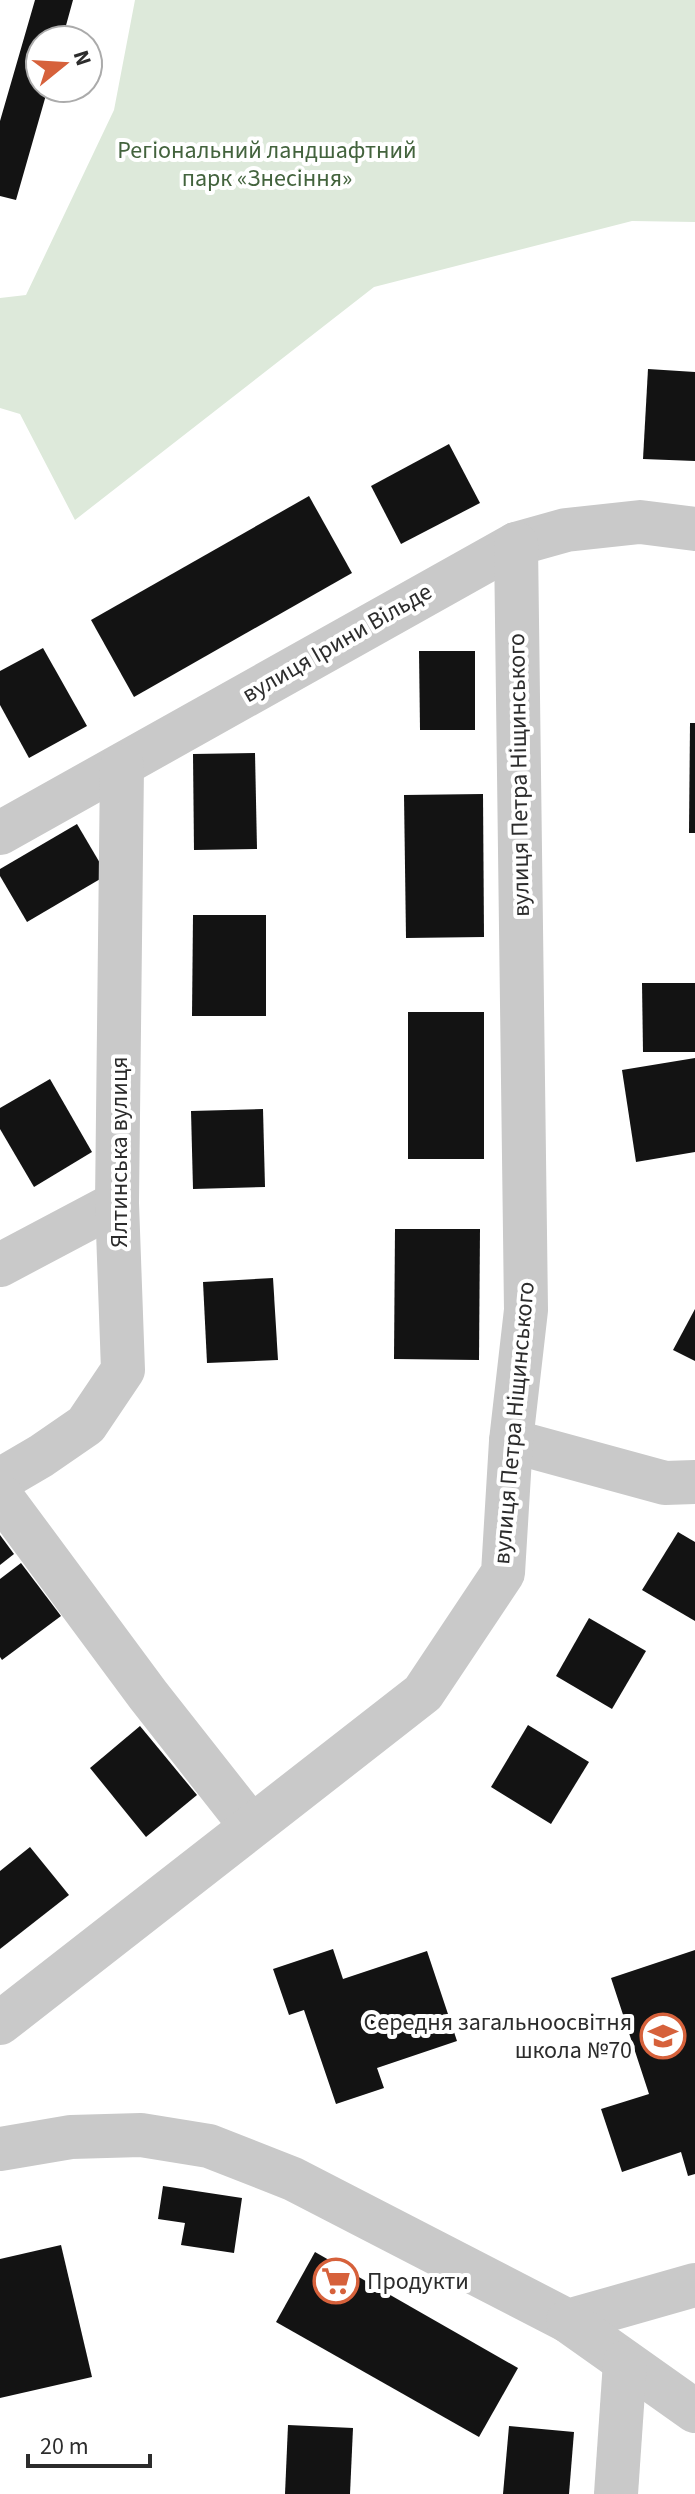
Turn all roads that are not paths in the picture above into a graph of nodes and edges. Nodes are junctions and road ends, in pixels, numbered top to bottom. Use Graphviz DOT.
graph roads {
  1 [pos="695,529"];
  2 [pos="516,544"];
  3 [pos="122,766"];
  4 [pos="0,833"];
  5 [pos="117,1203"];
  6 [pos="0,1265"];
  7 [pos="511,1441"];
  8 [pos="0,1480"];
  9 [pos="695,1482"];
  10 [pos="0,1495"];
  11 [pos="251,1826"];
  12 [pos="0,2023"];
  13 [pos="0,2149"];
  14 [pos="695,2285"];
  15 [pos="568,2321"];
  16 [pos="625,2362"];
  17 [pos="695,2411"];
  18 [pos="616,2494"];
  1 -- 2 [label="street, вулиця Ірини Вільде"];
  2 -- 3 [label="street, вулиця Ірини Вільде"];
  2 -- 7 [label="street, вулиця Петра Ніщинського"];
  3 -- 4 [label="street, вулиця Ірини Вільде"];
  3 -- 5 [label="street, Ялтинська вулиця"];
  5 -- 6 [label="street"];
  5 -- 8 [label="street, Ялтинська вулиця"];
  7 -- 9 [label="street"];
  7 -- 11 [label="street, вулиця Петра Ніщинського"];
  10 -- 11 [label="street"];
  11 -- 12 [label="street, вулиця Петра Ніщинського"];
  13 -- 15 [label="street"];
  14 -- 15 [label="street"];
  15 -- 16 [label="street"];
  16 -- 17 [label="street"];
  16 -- 18 [label="street"];
}
